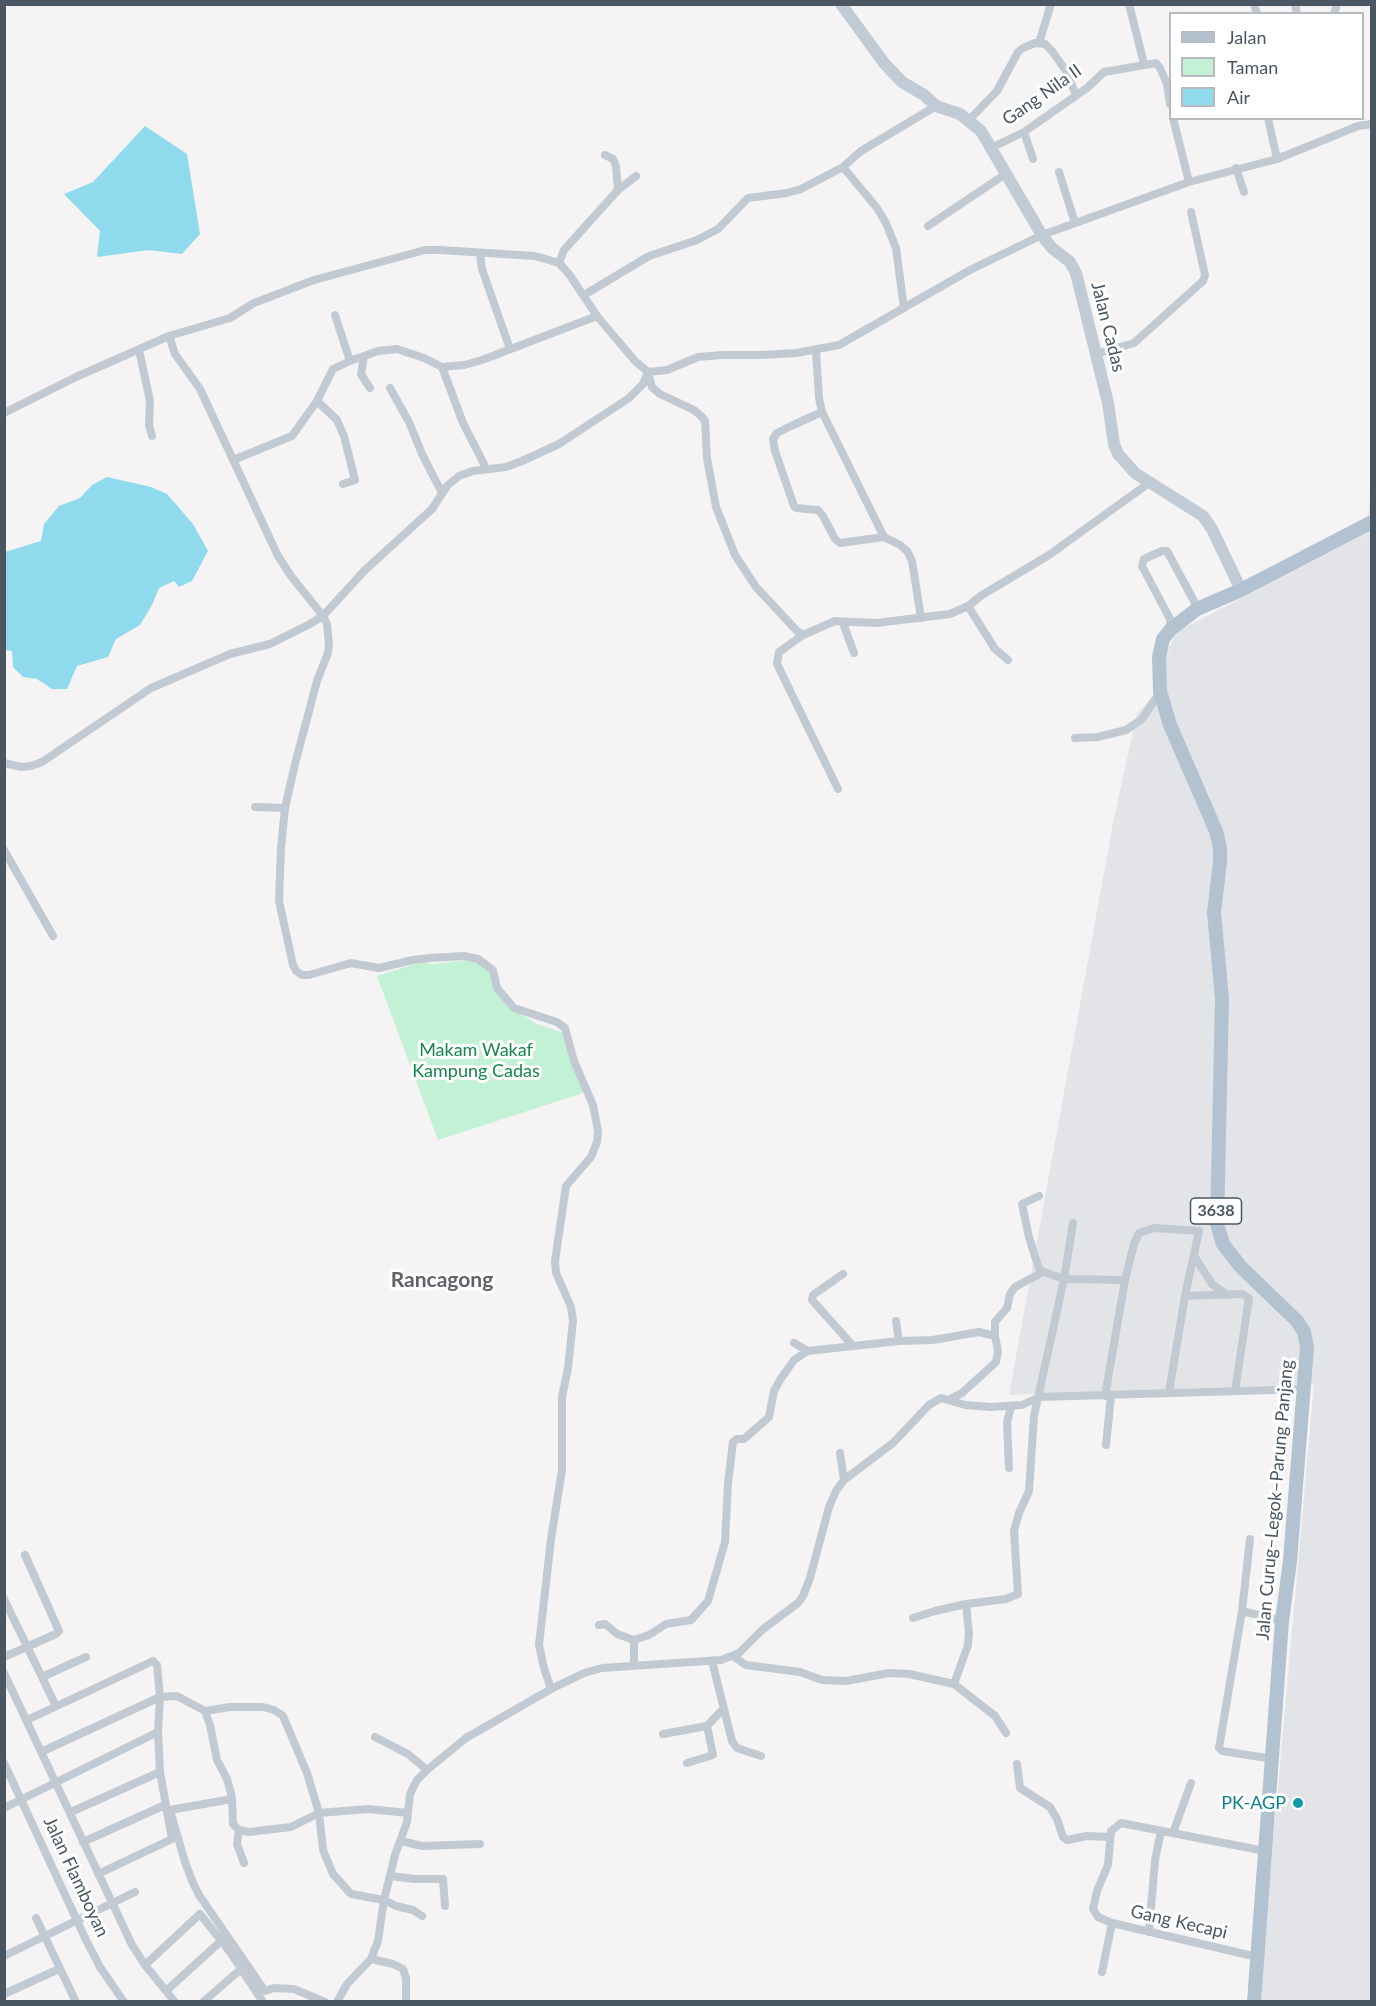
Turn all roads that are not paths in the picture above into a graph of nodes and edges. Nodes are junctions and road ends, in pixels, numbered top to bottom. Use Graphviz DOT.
graph roads {
  1 [pos="841,4"];
  2 [pos="1051,4"];
  3 [pos="1129,4"];
  4 [pos="1039,42"];
  5 [pos="1144,64"];
  6 [pos="1168,83"];
  7 [pos="1076,94"];
  8 [pos="936,106"];
  9 [pos="969,120"];
  10 [pos="1174,120"];
  11 [pos="1268,120"];
  12 [pos="1371,124"];
  13 [pos="1024,132"];
  14 [pos="991,148"];
  15 [pos="605,155"];
  16 [pos="1033,159"];
  17 [pos="1277,159"];
  18 [pos="843,167"];
  19 [pos="1236,168"];
  20 [pos="1059,171"];
  21 [pos="1007,173"];
  22 [pos="636,176"];
  23 [pos="1189,182"];
  24 [pos="618,189"];
  25 [pos="1244,192"];
  26 [pos="1191,212"];
  27 [pos="1075,223"];
  28 [pos="928,226"];
  29 [pos="1042,235"];
  30 [pos="480,254"];
  31 [pos="558,263"];
  32 [pos="584,294"];
  33 [pos="904,308"];
  34 [pos="335,315"];
  35 [pos="597,316"];
  36 [pos="169,336"];
  37 [pos="510,349"];
  38 [pos="140,350"];
  39 [pos="816,351"];
  40 [pos="1096,354"];
  41 [pos="364,356"];
  42 [pos="350,361"];
  43 [pos="442,367"];
  44 [pos="648,372"];
  45 [pos="370,388"];
  46 [pos="390,388"];
  47 [pos="317,401"];
  48 [pos="822,412"];
  49 [pos="4,413"];
  50 [pos="152,436"];
  51 [pos="233,460"];
  52 [pos="486,468"];
  53 [pos="1149,483"];
  54 [pos="343,484"];
  55 [pos="442,494"];
  56 [pos="1371,522"];
  57 [pos="884,537"];
  58 [pos="1241,590"];
  59 [pos="968,606"];
  60 [pos="1197,609"];
  61 [pos="323,615"];
  62 [pos="921,618"];
  63 [pos="843,623"];
  64 [pos="1171,629"];
  65 [pos="803,635"];
  66 [pos="854,653"];
  67 [pos="1008,660"];
  68 [pos="1160,692"];
  69 [pos="1075,738"];
  70 [pos="4,763"];
  71 [pos="838,789"];
  72 [pos="255,807"];
  73 [pos="285,808"];
  74 [pos="4,850"];
  75 [pos="53,936"];
  76 [pos="1039,1196"];
  77 [pos="1073,1222"];
  78 [pos="1194,1256"];
  79 [pos="1043,1272"];
  80 [pos="843,1274"];
  81 [pos="1064,1279"];
  82 [pos="1125,1280"];
  83 [pos="1227,1295"];
  84 [pos="1185,1296"];
  85 [pos="896,1321"];
  86 [pos="995,1336"];
  87 [pos="899,1341"];
  88 [pos="794,1343"];
  89 [pos="853,1346"];
  90 [pos="808,1351"];
  91 [pos="1304,1389"];
  92 [pos="1235,1390"];
  93 [pos="1169,1392"];
  94 [pos="1108,1396"];
  95 [pos="1039,1397"];
  96 [pos="950,1399"];
  97 [pos="1011,1407"];
  98 [pos="1106,1445"];
  99 [pos="840,1453"];
  100 [pos="1010,1468"];
  101 [pos="844,1480"];
  102 [pos="1250,1539"];
  103 [pos="25,1555"];
  104 [pos="4,1599"];
  105 [pos="966,1604"];
  106 [pos="1242,1611"];
  107 [pos="913,1618"];
  108 [pos="1282,1621"];
  109 [pos="599,1625"];
  110 [pos="634,1640"];
  111 [pos="27,1646"];
  112 [pos="4,1657"];
  113 [pos="86,1657"];
  114 [pos="734,1657"];
  115 [pos="711,1661"];
  116 [pos="634,1665"];
  117 [pos="4,1673"];
  118 [pos="42,1677"];
  119 [pos="954,1684"];
  120 [pos="551,1689"];
  121 [pos="160,1697"];
  122 [pos="56,1706"];
  123 [pos="723,1710"];
  124 [pos="205,1711"];
  125 [pos="27,1720"];
  126 [pos="707,1726"];
  127 [pos="158,1732"];
  128 [pos="1006,1733"];
  129 [pos="663,1734"];
  130 [pos="375,1737"];
  131 [pos="41,1752"];
  132 [pos="761,1756"];
  133 [pos="1273,1759"];
  134 [pos="4,1763"];
  135 [pos="687,1763"];
  136 [pos="1017,1764"];
  137 [pos="427,1770"];
  138 [pos="160,1772"];
  139 [pos="56,1783"];
  140 [pos="1191,1783"];
  141 [pos="22,1799"];
  142 [pos="232,1799"];
  143 [pos="165,1805"];
  144 [pos="4,1808"];
  145 [pos="71,1812"];
  146 [pos="319,1813"];
  147 [pos="408,1813"];
  148 [pos="239,1830"];
  149 [pos="1161,1831"];
  150 [pos="1173,1833"];
  151 [pos="1109,1837"];
  152 [pos="401,1841"];
  153 [pos="83,1842"];
  154 [pos="480,1844"];
  155 [pos="1265,1851"];
  156 [pos="244,1863"];
  157 [pos="98,1874"];
  158 [pos="391,1876"];
  159 [pos="135,1892"];
  160 [pos="384,1900"];
  161 [pos="113,1904"];
  162 [pos="445,1906"];
  163 [pos="422,1916"];
  164 [pos="36,1918"];
  165 [pos="78,1920"];
  166 [pos="1112,1923"];
  167 [pos="1149,1932"];
  168 [pos="44,1936"];
  169 [pos="221,1941"];
  170 [pos="4,1956"];
  171 [pos="1257,1957"];
  172 [pos="371,1959"];
  173 [pos="145,1965"];
  174 [pos="59,1969"];
  175 [pos="241,1969"];
  176 [pos="1102,1972"];
  177 [pos="166,1991"];
  178 [pos="4,1994"];
  179 [pos="259,2000"];
  180 [pos="73,2001"];
  181 [pos="124,2001"];
  182 [pos="175,2001"];
  183 [pos="203,2001"];
  184 [pos="325,2001"];
  185 [pos="337,2001"];
  186 [pos="406,2001"];
  187 [pos="1254,2001"];
  1 -- 8 [label="street, Jalan Cadas"];
  2 -- 4 [label="street"];
  3 -- 5 [label="street"];
  4 -- 7 [label="street"];
  4 -- 9 [label="street"];
  5 -- 6 [label="street"];
  5 -- 7 [label="street, Gang Nila II"];
  7 -- 13 [label="street, Gang Nila II"];
  8 -- 9 [label="street, Jalan Cadas"];
  8 -- 18 [label="street"];
  9 -- 14 [label="street, Jalan Cadas"];
  10 -- 23 [label="street"];
  11 -- 17 [label="street"];
  12 -- 17 [label="street"];
  13 -- 14 [label="street, Gang Nila II"];
  13 -- 16 [label="street"];
  14 -- 21 [label="street, Jalan Cadas"];
  15 -- 24 [label="street"];
  17 -- 19 [label="street"];
  18 -- 32 [label="street"];
  18 -- 33 [label="street"];
  19 -- 23 [label="street"];
  19 -- 25 [label="street"];
  20 -- 27 [label="street"];
  21 -- 28 [label="street"];
  21 -- 29 [label="street, Jalan Cadas"];
  22 -- 24 [label="street"];
  23 -- 27 [label="street"];
  24 -- 31 [label="street"];
  26 -- 40 [label="street"];
  27 -- 29 [label="street"];
  29 -- 33 [label="street"];
  29 -- 40 [label="street, Jalan Cadas"];
  30 -- 31 [label="street"];
  30 -- 36 [label="street"];
  30 -- 37 [label="street"];
  31 -- 32 [label="street"];
  32 -- 35 [label="street"];
  33 -- 39 [label="street"];
  34 -- 42 [label="street"];
  35 -- 37 [label="street"];
  35 -- 44 [label="street"];
  36 -- 38 [label="street"];
  36 -- 51 [label="street"];
  37 -- 43 [label="street"];
  38 -- 49 [label="street"];
  38 -- 50 [label="street"];
  39 -- 44 [label="street"];
  39 -- 48 [label="street"];
  40 -- 53 [label="street, Jalan Cadas"];
  41 -- 42 [label="street"];
  41 -- 43 [label="street"];
  41 -- 45 [label="street"];
  42 -- 47 [label="street"];
  43 -- 52 [label="street"];
  44 -- 52 [label="street"];
  44 -- 65 [label="street"];
  46 -- 55 [label="street"];
  47 -- 51 [label="street"];
  47 -- 54 [label="street"];
  48 -- 57 [label="street"];
  48 -- 57 [label="street"];
  51 -- 61 [label="street"];
  52 -- 55 [label="street"];
  53 -- 58 [label="street, Jalan Cadas"];
  53 -- 59 [label="street"];
  55 -- 61 [label="street"];
  56 -- 58 [label="main road, Jalan Curug–Legok–Parung Panjang / 3638"];
  57 -- 62 [label="street"];
  58 -- 60 [label="main road, Jalan Curug–Legok–Parung Panjang / 3638"];
  59 -- 62 [label="street"];
  59 -- 67 [label="street"];
  60 -- 64 [label="main road, Jalan Curug–Legok–Parung Panjang / 3638"];
  60 -- 64 [label="street"];
  61 -- 70 [label="street"];
  61 -- 73 [label="street"];
  62 -- 63 [label="street"];
  63 -- 65 [label="street"];
  63 -- 66 [label="street"];
  64 -- 68 [label="main road, Jalan Curug–Legok–Parung Panjang / 3638"];
  65 -- 71 [label="street"];
  68 -- 69 [label="street"];
  68 -- 91 [label="main road, Jalan Curug–Legok–Parung Panjang / 3638"];
  72 -- 73 [label="street"];
  73 -- 120 [label="street"];
  74 -- 75 [label="street"];
  76 -- 79 [label="street"];
  77 -- 81 [label="street"];
  78 -- 82 [label="street"];
  78 -- 83 [label="street"];
  78 -- 84 [label="street"];
  79 -- 81 [label="street"];
  79 -- 86 [label="street"];
  80 -- 89 [label="street"];
  81 -- 82 [label="street"];
  81 -- 95 [label="street"];
  82 -- 94 [label="street"];
  83 -- 84 [label="street"];
  83 -- 92 [label="street"];
  84 -- 93 [label="street"];
  85 -- 87 [label="street"];
  86 -- 87 [label="street"];
  86 -- 96 [label="street"];
  87 -- 89 [label="street"];
  88 -- 90 [label="street"];
  89 -- 90 [label="street"];
  90 -- 110 [label="street"];
  91 -- 92 [label="street"];
  91 -- 108 [label="main road, Jalan Curug–Legok–Parung Panjang / 3638"];
  92 -- 93 [label="street"];
  93 -- 94 [label="street"];
  94 -- 95 [label="street"];
  94 -- 98 [label="street"];
  95 -- 97 [label="street"];
  95 -- 105 [label="street"];
  96 -- 97 [label="street"];
  96 -- 101 [label="street"];
  97 -- 100 [label="street"];
  99 -- 101 [label="street"];
  101 -- 114 [label="street"];
  102 -- 106 [label="street"];
  103 -- 111 [label="street"];
  104 -- 111 [label="street"];
  105 -- 107 [label="street"];
  105 -- 119 [label="street"];
  106 -- 108 [label="street"];
  106 -- 133 [label="street"];
  108 -- 133 [label="main road, Jalan Curug–Legok–Parung Panjang / 3638"];
  109 -- 110 [label="street"];
  110 -- 116 [label="street"];
  111 -- 112 [label="street"];
  111 -- 118 [label="street"];
  113 -- 118 [label="street"];
  114 -- 115 [label="street"];
  114 -- 119 [label="street"];
  115 -- 116 [label="street"];
  115 -- 123 [label="street"];
  116 -- 120 [label="street"];
  117 -- 125 [label="street"];
  118 -- 122 [label="street"];
  119 -- 128 [label="street"];
  120 -- 137 [label="street"];
  121 -- 122 [label="street"];
  121 -- 124 [label="street"];
  121 -- 127 [label="street"];
  121 -- 131 [label="street"];
  122 -- 125 [label="street"];
  123 -- 126 [label="street"];
  123 -- 132 [label="street"];
  124 -- 142 [label="street"];
  124 -- 146 [label="street"];
  125 -- 131 [label="street"];
  126 -- 129 [label="street"];
  126 -- 135 [label="street"];
  127 -- 138 [label="street"];
  127 -- 139 [label="street"];
  130 -- 137 [label="street"];
  131 -- 139 [label="street"];
  133 -- 155 [label="main road, Jalan Curug–Legok–Parung Panjang / 3638"];
  134 -- 141 [label="street, Jalan Flamboyan"];
  136 -- 151 [label="street"];
  137 -- 147 [label="street"];
  138 -- 143 [label="street"];
  138 -- 145 [label="street"];
  139 -- 141 [label="street"];
  139 -- 145 [label="street"];
  140 -- 150 [label="street"];
  141 -- 144 [label="street"];
  141 -- 165 [label="street, Jalan Flamboyan"];
  142 -- 148 [label="street"];
  142 -- 184 [label="street"];
  143 -- 153 [label="street"];
  143 -- 157 [label="street"];
  145 -- 153 [label="street"];
  146 -- 147 [label="street"];
  146 -- 148 [label="street"];
  146 -- 160 [label="street"];
  147 -- 152 [label="street"];
  148 -- 156 [label="street"];
  149 -- 150 [label="street"];
  149 -- 151 [label="street"];
  149 -- 167 [label="street"];
  150 -- 155 [label="street"];
  151 -- 166 [label="street, Gang Kecapi"];
  152 -- 154 [label="street"];
  152 -- 158 [label="street"];
  153 -- 157 [label="street"];
  155 -- 171 [label="main road, Jalan Curug–Legok–Parung Panjang / 3638"];
  157 -- 161 [label="street"];
  158 -- 160 [label="street"];
  158 -- 162 [label="street"];
  159 -- 161 [label="street"];
  160 -- 163 [label="street"];
  160 -- 172 [label="street"];
  161 -- 165 [label="street"];
  161 -- 173 [label="street"];
  164 -- 168 [label="street"];
  165 -- 168 [label="street"];
  165 -- 181 [label="street, Jalan Flamboyan"];
  166 -- 167 [label="street, Gang Kecapi"];
  166 -- 176 [label="street"];
  167 -- 171 [label="street, Gang Kecapi"];
  168 -- 170 [label="street"];
  168 -- 174 [label="street"];
  169 -- 173 [label="street"];
  169 -- 175 [label="street"];
  169 -- 177 [label="street"];
  171 -- 187 [label="main road, Jalan Curug–Legok–Parung Panjang / 3638"];
  172 -- 185 [label="street"];
  172 -- 186 [label="street"];
  173 -- 177 [label="street"];
  174 -- 178 [label="street"];
  174 -- 180 [label="street"];
  175 -- 179 [label="street"];
  175 -- 183 [label="street"];
  177 -- 182 [label="street"];
}
